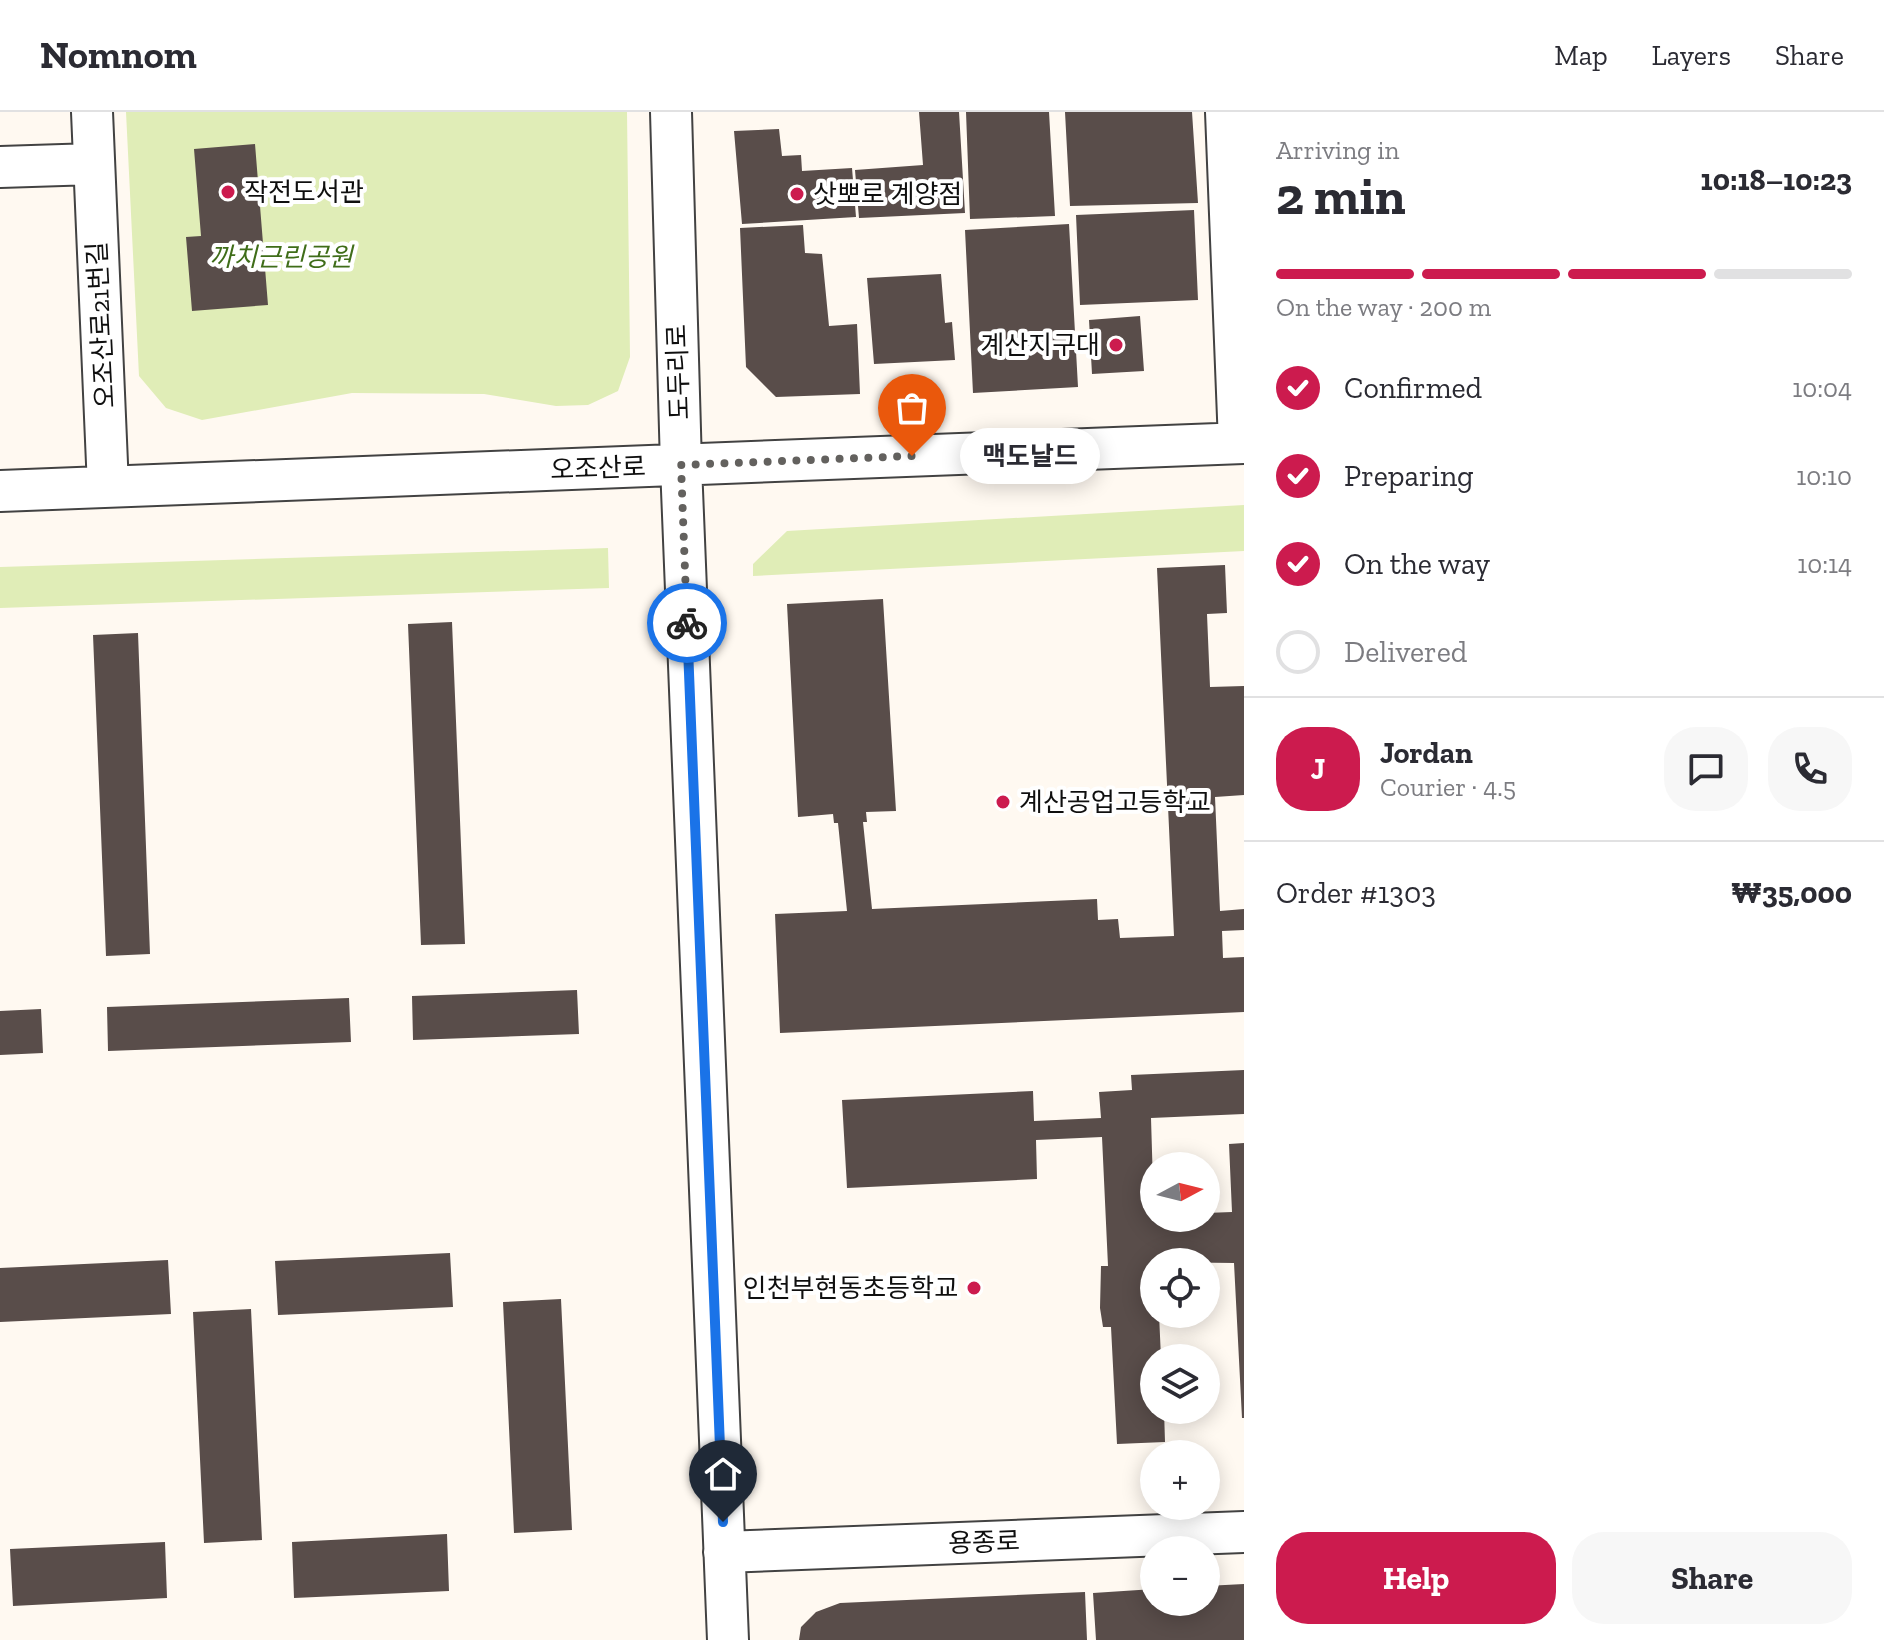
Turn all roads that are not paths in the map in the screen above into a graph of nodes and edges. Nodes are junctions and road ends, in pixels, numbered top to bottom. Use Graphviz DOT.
graph roads {
  1 [pos="92,112"];
  2 [pos="671,112"];
  3 [pos="1226,112"];
  4 [pos="94,164"];
  5 [pos="0,167"];
  6 [pos="1242,443"];
  7 [pos="681,465"];
  8 [pos="108,487"];
  9 [pos="0,491"];
  10 [pos="1244,1532"];
  11 [pos="724,1552"];
  12 [pos="728,1640"];
  1 -- 4 [label="street, 오조산로21번길"];
  2 -- 7 [label="street, 도두리로"];
  3 -- 6 [label="street"];
  4 -- 5 [label="street"];
  4 -- 8 [label="street, 오조산로21번길"];
  6 -- 7 [label="street, 오조산로"];
  7 -- 8 [label="street, 오조산로"];
  7 -- 11 [label="street, 도두리로"];
  8 -- 9 [label="street, 오조산로"];
  10 -- 11 [label="street, 용종로"];
  11 -- 12 [label="street, 도두리로"];
}
